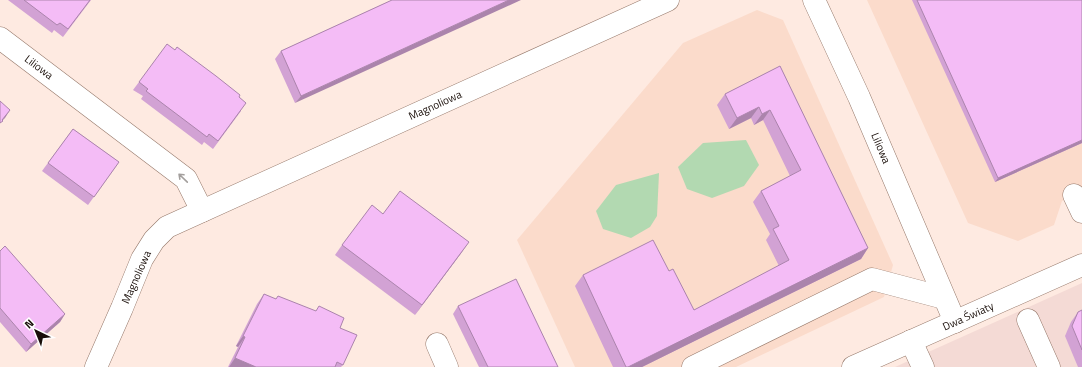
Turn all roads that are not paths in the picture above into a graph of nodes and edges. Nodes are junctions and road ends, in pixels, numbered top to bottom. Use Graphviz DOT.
graph roads {
  1 [pos="668,0"];
  2 [pos="814,0"];
  3 [pos="0,38"];
  4 [pos="202,211"];
  5 [pos="1082,265"];
  6 [pos="944,298"];
  7 [pos="1028,320"];
  8 [pos="955,322"];
  9 [pos="911,341"];
  10 [pos="437,344"];
  11 [pos="96,367"];
  12 [pos="447,367"];
  13 [pos="693,367"];
  14 [pos="853,367"];
  15 [pos="923,367"];
  16 [pos="1049,367"];
  1 -- 4 [label="street, Magnoliowa"];
  2 -- 6 [label="street, Liliowa"];
  4 -- 3 [label="street, Liliowa, one-way"];
  4 -- 11 [label="street, Magnoliowa"];
  5 -- 8 [label="street, Dwa Światy"];
  6 -- 8 [label="street, Liliowa"];
  6 -- 13 [label="street"];
  7 -- 16 [label="street"];
  8 -- 9 [label="street, Dwa Światy"];
  9 -- 14 [label="street, Dwa Światy"];
  9 -- 15 [label="street"];
  10 -- 12 [label="street"];
}
